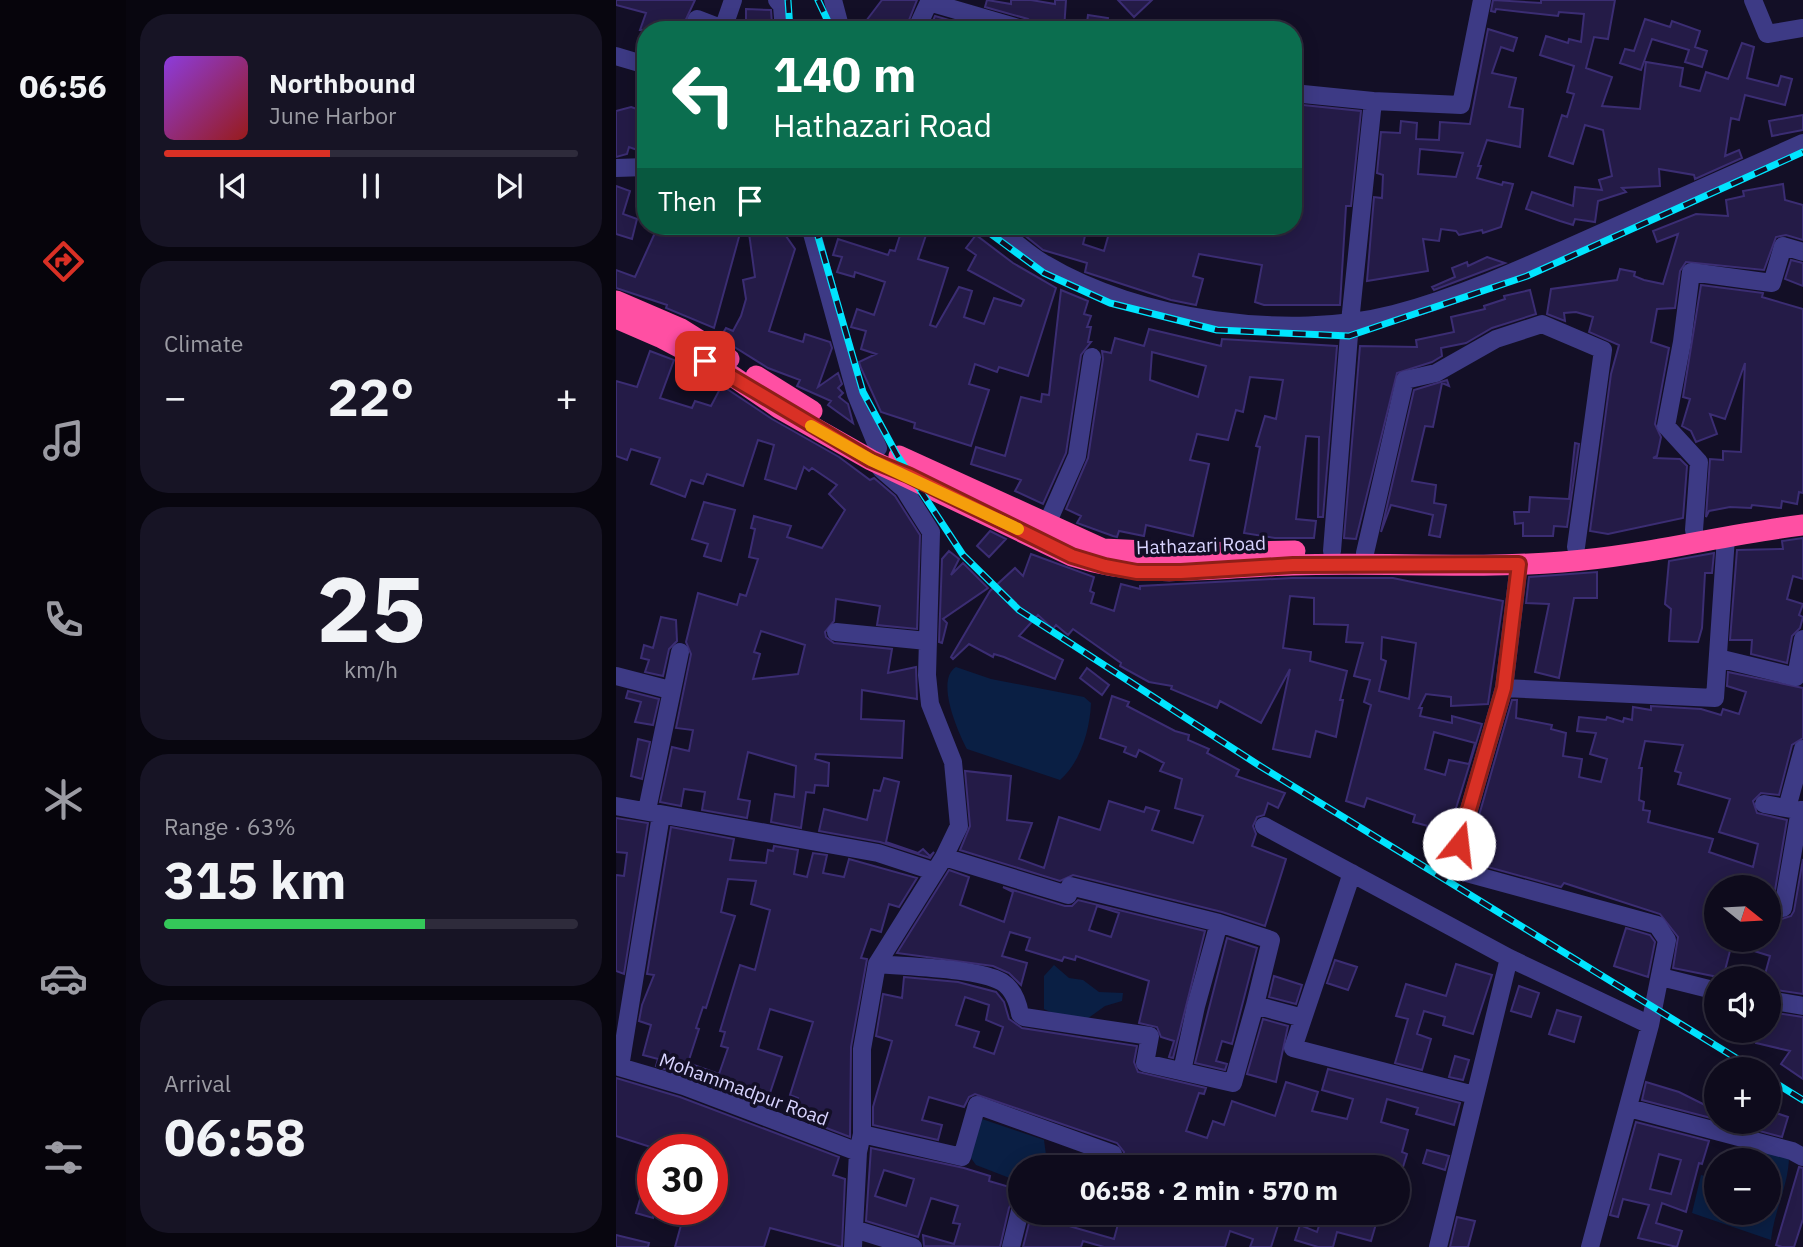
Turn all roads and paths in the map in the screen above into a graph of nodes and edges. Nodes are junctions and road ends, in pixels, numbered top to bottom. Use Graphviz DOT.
graph roads {
  1 [pos="733,0"];
  2 [pos="777,0"];
  3 [pos="833,0"];
  4 [pos="1482,0"];
  5 [pos="1753,0"];
  6 [pos="929,1"];
  7 [pos="726,21"];
  8 [pos="783,21"];
  9 [pos="839,21"];
  10 [pos="920,21"];
  11 [pos="995,21"];
  12 [pos="1803,28"];
  13 [pos="616,56"];
  14 [pos="637,62"];
  15 [pos="1302,94"];
  16 [pos="1373,101"];
  17 [pos="1803,143"];
  18 [pos="637,167"];
  19 [pos="616,168"];
  20 [pos="812,235"];
  21 [pos="1007,235"];
  22 [pos="1803,252"];
  23 [pos="616,300"];
  24 [pos="616,318"];
  25 [pos="1350,322"];
  26 [pos="1093,357"];
  27 [pos="874,454"];
  28 [pos="1803,516"];
  29 [pos="1047,524"];
  30 [pos="1803,525"];
  31 [pos="1694,530"];
  32 [pos="1726,537"];
  33 [pos="1576,547"];
  34 [pos="1332,551"];
  35 [pos="1365,553"];
  36 [pos="1519,564"];
  37 [pos="836,632"];
  38 [pos="1803,639"];
  39 [pos="927,641"];
  40 [pos="680,652"];
  41 [pos="1718,657"];
  42 [pos="616,676"];
  43 [pos="1504,688"];
  44 [pos="670,690"];
  45 [pos="1803,749"];
  46 [pos="1764,804"];
  47 [pos="616,806"];
  48 [pos="1797,809"];
  49 [pos="654,813"];
  50 [pos="1264,826"];
  51 [pos="939,864"];
  52 [pos="1352,873"];
  53 [pos="1783,908"];
  54 [pos="1219,923"];
  55 [pos="1508,958"];
  56 [pos="877,964"];
  57 [pos="1661,977"];
  58 [pos="1704,988"];
  59 [pos="1781,1002"];
  60 [pos="1255,1005"];
  61 [pos="1803,1006"];
  62 [pos="1303,1018"];
  63 [pos="1650,1025"];
  64 [pos="618,1067"];
  65 [pos="1182,1070"];
  66 [pos="1474,1095"];
  67 [pos="1629,1108"];
  68 [pos="862,1134"];
  69 [pos="858,1152"];
  70 [pos="1113,1155"];
  71 [pos="1803,1157"];
  72 [pos="1016,1225"];
  73 [pos="853,1238"];
  74 [pos="913,1247"];
  75 [pos="1011,1247"];
  76 [pos="1438,1247"];
  77 [pos="1590,1247"];
  1 -- 7 [label="street"];
  2 -- 8 [label="street"];
  3 -- 9 [label="street"];
  4 -- 16 [label="street"];
  5 -- 12 [label="street"];
  6 -- 10 [label="street"];
  6 -- 11 [label="street"];
  13 -- 14 [label="street"];
  15 -- 16 [label="street"];
  16 -- 25 [label="street"];
  17 -- 25 [label="street"];
  18 -- 19 [label="street"];
  20 -- 27 [label="street"];
  21 -- 25 [label="street"];
  22 -- 31 [label="street"];
  23 -- 27 [label="highway, Hathazari Road"];
  24 -- 27 [label="highway, Hathazari Road"];
  25 -- 34 [label="street"];
  26 -- 29 [label="street"];
  27 -- 29 [label="highway, Hathazari Road"];
  27 -- 36 [label="highway, Hathazari Road"];
  27 -- 39 [label="street"];
  28 -- 31 [label="highway, Hathazari Road"];
  29 -- 34 [label="highway, Hathazari Road"];
  30 -- 32 [label="highway, Hathazari Road"];
  31 -- 33 [label="highway, Hathazari Road"];
  32 -- 36 [label="highway, Hathazari Road"];
  32 -- 41 [label="street"];
  33 -- 35 [label="highway, Hathazari Road"];
  33 -- 35 [label="street"];
  34 -- 35 [label="highway, Hathazari Road"];
  36 -- 43 [label="street"];
  37 -- 39 [label="street"];
  38 -- 41 [label="street"];
  39 -- 51 [label="street"];
  40 -- 44 [label="street"];
  41 -- 43 [label="street"];
  42 -- 44 [label="street"];
  43 -- 57 [label="street"];
  44 -- 49 [label="street"];
  45 -- 48 [label="street"];
  46 -- 48 [label="street"];
  47 -- 49 [label="street"];
  48 -- 53 [label="street"];
  49 -- 51 [label="street"];
  49 -- 64 [label="street"];
  50 -- 52 [label="street"];
  51 -- 54 [label="street"];
  51 -- 56 [label="street"];
  52 -- 55 [label="street"];
  52 -- 62 [label="street"];
  54 -- 60 [label="street"];
  54 -- 65 [label="street"];
  55 -- 63 [label="street"];
  55 -- 66 [label="street"];
  56 -- 65 [label="street"];
  56 -- 68 [label="street"];
  57 -- 58 [label="street"];
  57 -- 63 [label="street"];
  59 -- 61 [label="street"];
  60 -- 62 [label="street"];
  60 -- 65 [label="street"];
  62 -- 66 [label="street"];
  63 -- 67 [label="street"];
  64 -- 69 [label="street, Mohammadpur Road"];
  66 -- 76 [label="street"];
  67 -- 71 [label="street"];
  67 -- 77 [label="street"];
  68 -- 69 [label="street"];
  68 -- 70 [label="street"];
  69 -- 73 [label="street"];
  72 -- 75 [label="street"];
  73 -- 74 [label="street"];
}
